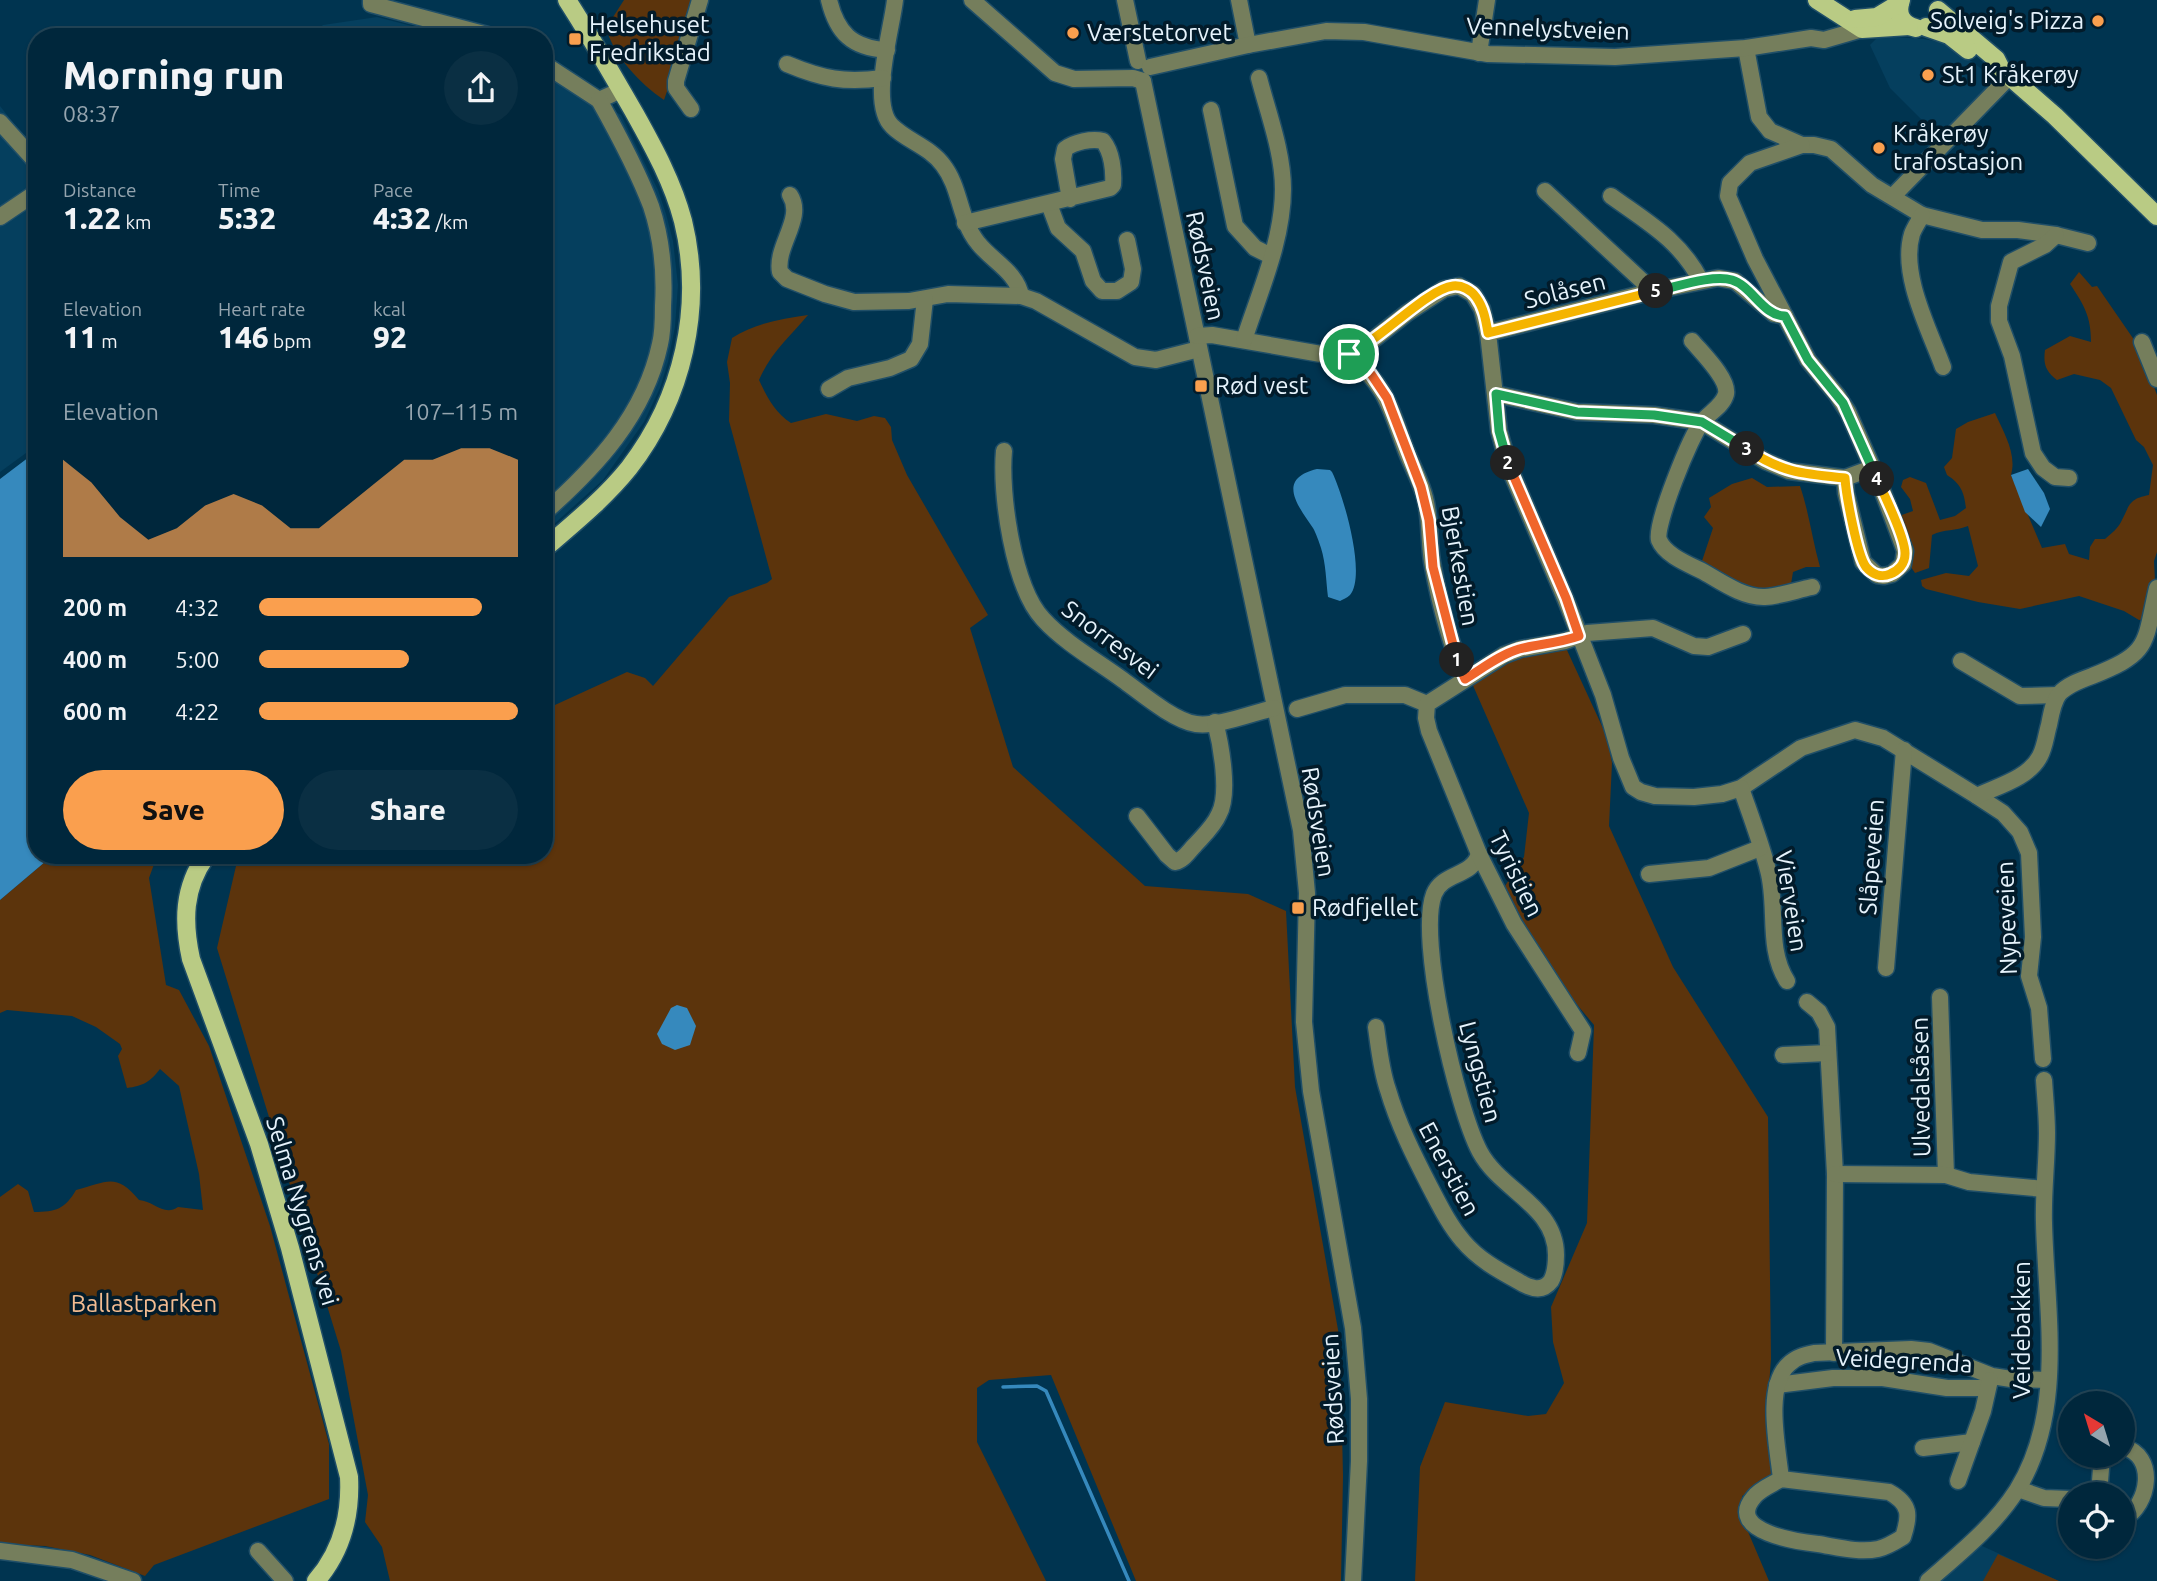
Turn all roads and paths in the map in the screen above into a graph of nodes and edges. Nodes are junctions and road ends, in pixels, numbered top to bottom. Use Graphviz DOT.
graph roads {
  1 [pos="371,0"];
  2 [pos="566,0"];
  3 [pos="701,0"];
  4 [pos="830,0"];
  5 [pos="895,0"];
  6 [pos="972,0"];
  7 [pos="1125,0"];
  8 [pos="1239,0"];
  9 [pos="1487,0"];
  10 [pos="1817,0"];
  11 [pos="1900,1"];
  12 [pos="1937,5"];
  13 [pos="1842,17"];
  14 [pos="1917,27"];
  15 [pos="461,28"];
  16 [pos="1862,29"];
  17 [pos="1248,45"];
  18 [pos="1746,48"];
  19 [pos="887,50"];
  20 [pos="1479,53"];
  21 [pos="787,64"];
  22 [pos="553,70"];
  23 [pos="1139,71"];
  24 [pos="2006,73"];
  25 [pos="883,78"];
  26 [pos="1259,78"];
  27 [pos="621,90"];
  28 [pos="599,100"];
  29 [pos="691,109"];
  30 [pos="1211,110"];
  31 [pos="0,122"];
  32 [pos="1801,145"];
  33 [pos="28,153"];
  34 [pos="1545,191"];
  35 [pos="790,195"];
  36 [pos="1611,196"];
  37 [pos="1893,196"];
  38 [pos="28,198"];
  39 [pos="1070,199"];
  40 [pos="1049,204"];
  41 [pos="1922,215"];
  42 [pos="2157,216"];
  43 [pos="0,217"];
  44 [pos="965,223"];
  45 [pos="2056,235"];
  46 [pos="1127,240"];
  47 [pos="2088,243"];
  48 [pos="1271,256"];
  49 [pos="1701,281"];
  50 [pos="1653,291"];
  51 [pos="1021,296"];
  52 [pos="925,299"];
  53 [pos="1785,316"];
  54 [pos="1488,333"];
  55 [pos="1244,340"];
  56 [pos="1692,341"];
  57 [pos="1198,342"];
  58 [pos="2142,342"];
  59 [pos="1349,354"];
  60 [pos="1943,366"];
  61 [pos="2157,379"];
  62 [pos="829,389"];
  63 [pos="1496,394"];
  64 [pos="1702,422"];
  65 [pos="1004,451"];
  66 [pos="1872,468"];
  67 [pos="1845,478"];
  68 [pos="2069,478"];
  69 [pos="553,505"];
  70 [pos="553,541"];
  71 [pos="1812,587"];
  72 [pos="2157,588"];
  73 [pos="1743,634"];
  74 [pos="1579,636"];
  75 [pos="1961,661"];
  76 [pos="1465,679"];
  77 [pos="2058,695"];
  78 [pos="1427,705"];
  79 [pos="1274,708"];
  80 [pos="1297,709"];
  81 [pos="1215,722"];
  82 [pos="1904,750"];
  83 [pos="1741,788"];
  84 [pos="1977,796"];
  85 [pos="1137,816"];
  86 [pos="1760,848"];
  87 [pos="1479,854"];
  88 [pos="200,864"];
  89 [pos="1649,874"];
  90 [pos="1886,968"];
  91 [pos="1787,981"];
  92 [pos="1940,997"];
  93 [pos="1807,1002"];
  94 [pos="1376,1027"];
  95 [pos="1578,1053"];
  96 [pos="1828,1053"];
  97 [pos="1783,1055"];
  98 [pos="2043,1059"];
  99 [pos="2044,1080"];
  100 [pos="1835,1174"];
  101 [pos="1945,1175"];
  102 [pos="2044,1189"];
  103 [pos="1540,1289"];
  104 [pos="1834,1353"];
  105 [pos="2048,1380"];
  106 [pos="1989,1382"];
  107 [pos="1777,1385"];
  108 [pos="1972,1442"];
  109 [pos="1923,1448"];
  110 [pos="2135,1452"];
  111 [pos="1781,1479"];
  112 [pos="1958,1481"];
  113 [pos="2018,1489"];
  114 [pos="2058,1499"];
  115 [pos="2135,1510"];
  116 [pos="0,1551"];
  117 [pos="258,1551"];
  118 [pos="133,1581"];
  119 [pos="285,1581"];
  120 [pos="316,1581"];
  121 [pos="1353,1581"];
  122 [pos="1928,1581"];
  1 -- 15 [label="street"];
  2 -- 27 [label="main road"];
  3 -- 29 [label="street"];
  4 -- 19 [label="street"];
  5 -- 19 [label="street"];
  6 -- 23 [label="street, Vennelystveien"];
  7 -- 23 [label="street, Rødsveien"];
  8 -- 17 [label="street"];
  9 -- 20 [label="street"];
  10 -- 13 [label="main road"];
  11 -- 13 [label="main road"];
  11 -- 14 [label="main road"];
  12 -- 14 [label="main road"];
  12 -- 24 [label="main road"];
  13 -- 16 [label="main road"];
  14 -- 16 [label="main road"];
  14 -- 24 [label="main road"];
  16 -- 18 [label="street, Vennelystveien"];
  17 -- 20 [label="street, Vennelystveien"];
  17 -- 23 [label="street, Vennelystveien"];
  18 -- 20 [label="street, Vennelystveien"];
  18 -- 32 [label="street"];
  19 -- 25 [label="street"];
  21 -- 25 [label="street"];
  22 -- 28 [label="street"];
  23 -- 57 [label="street, Rødsveien"];
  24 -- 37 [label="street"];
  24 -- 42 [label="main road"];
  25 -- 44 [label="street"];
  26 -- 48 [label="street"];
  27 -- 28 [label="street"];
  27 -- 70 [label="main road"];
  28 -- 69 [label="street"];
  30 -- 48 [label="street"];
  31 -- 33 [label="street"];
  32 -- 37 [label="street"];
  32 -- 53 [label="street"];
  34 -- 50 [label="street, Solåsen"];
  35 -- 52 [label="street"];
  36 -- 49 [label="street"];
  37 -- 41 [label="street"];
  38 -- 43 [label="street"];
  39 -- 40 [label="street"];
  40 -- 44 [label="street"];
  40 -- 46 [label="street"];
  41 -- 45 [label="street"];
  41 -- 60 [label="street"];
  44 -- 51 [label="street"];
  45 -- 47 [label="street"];
  45 -- 68 [label="street"];
  48 -- 55 [label="street"];
  49 -- 50 [label="street, Solåsen"];
  49 -- 53 [label="street, Solåsen"];
  50 -- 54 [label="street, Solåsen"];
  51 -- 52 [label="street"];
  51 -- 57 [label="street"];
  52 -- 62 [label="street"];
  53 -- 66 [label="street"];
  54 -- 59 [label="street"];
  54 -- 63 [label="street"];
  55 -- 57 [label="street"];
  55 -- 59 [label="street"];
  56 -- 64 [label="street"];
  57 -- 79 [label="street, Rødsveien"];
  58 -- 61 [label="street"];
  59 -- 76 [label="street, Bjerkestien"];
  63 -- 64 [label="street"];
  63 -- 74 [label="street"];
  64 -- 67 [label="street"];
  64 -- 71 [label="street"];
  65 -- 81 [label="street, Snorresvei"];
  66 -- 67 [label="street"];
  66 -- 67 [label="street"];
  72 -- 77 [label="street"];
  73 -- 74 [label="street"];
  74 -- 76 [label="street"];
  74 -- 83 [label="street"];
  75 -- 77 [label="street"];
  76 -- 78 [label="street"];
  77 -- 84 [label="street"];
  78 -- 80 [label="street"];
  78 -- 87 [label="street, Tyristien"];
  79 -- 81 [label="street, Snorresvei"];
  79 -- 121 [label="street, Rødsveien"];
  81 -- 85 [label="street"];
  82 -- 83 [label="street, Nypeveien"];
  82 -- 84 [label="street, Nypeveien"];
  82 -- 90 [label="street, Slåpeveien"];
  83 -- 86 [label="street, Vierveien"];
  84 -- 98 [label="street, Nypeveien"];
  86 -- 89 [label="street"];
  86 -- 91 [label="street, Vierveien"];
  87 -- 95 [label="street, Tyristien"];
  87 -- 103 [label="street, Lyngstien"];
  88 -- 120 [label="main road, Selma Nygrens vei"];
  92 -- 101 [label="street, Ulvedalsåsen"];
  93 -- 96 [label="street"];
  94 -- 103 [label="street, Enerstien"];
  96 -- 97 [label="street"];
  96 -- 100 [label="street"];
  99 -- 102 [label="street, Veidebakken"];
  100 -- 101 [label="street, Ulvedalsåsen"];
  100 -- 104 [label="street"];
  101 -- 102 [label="street, Ulvedalsåsen"];
  102 -- 105 [label="street, Veidebakken"];
  104 -- 106 [label="street, Veidegrenda"];
  104 -- 107 [label="street, Veidegrenda"];
  105 -- 106 [label="street, Veidegrenda"];
  105 -- 113 [label="street, Veidebakken"];
  106 -- 107 [label="street, Veidegrenda"];
  106 -- 108 [label="street, Veidegrenda"];
  107 -- 111 [label="street"];
  108 -- 109 [label="street"];
  108 -- 112 [label="street, Veidegrenda"];
  110 -- 115 [label="street"];
  111 -- 111 [label="street"];
  113 -- 114 [label="street"];
  113 -- 122 [label="street, Veidebakken"];
  116 -- 118 [label="street"];
  117 -- 119 [label="street"];
}
